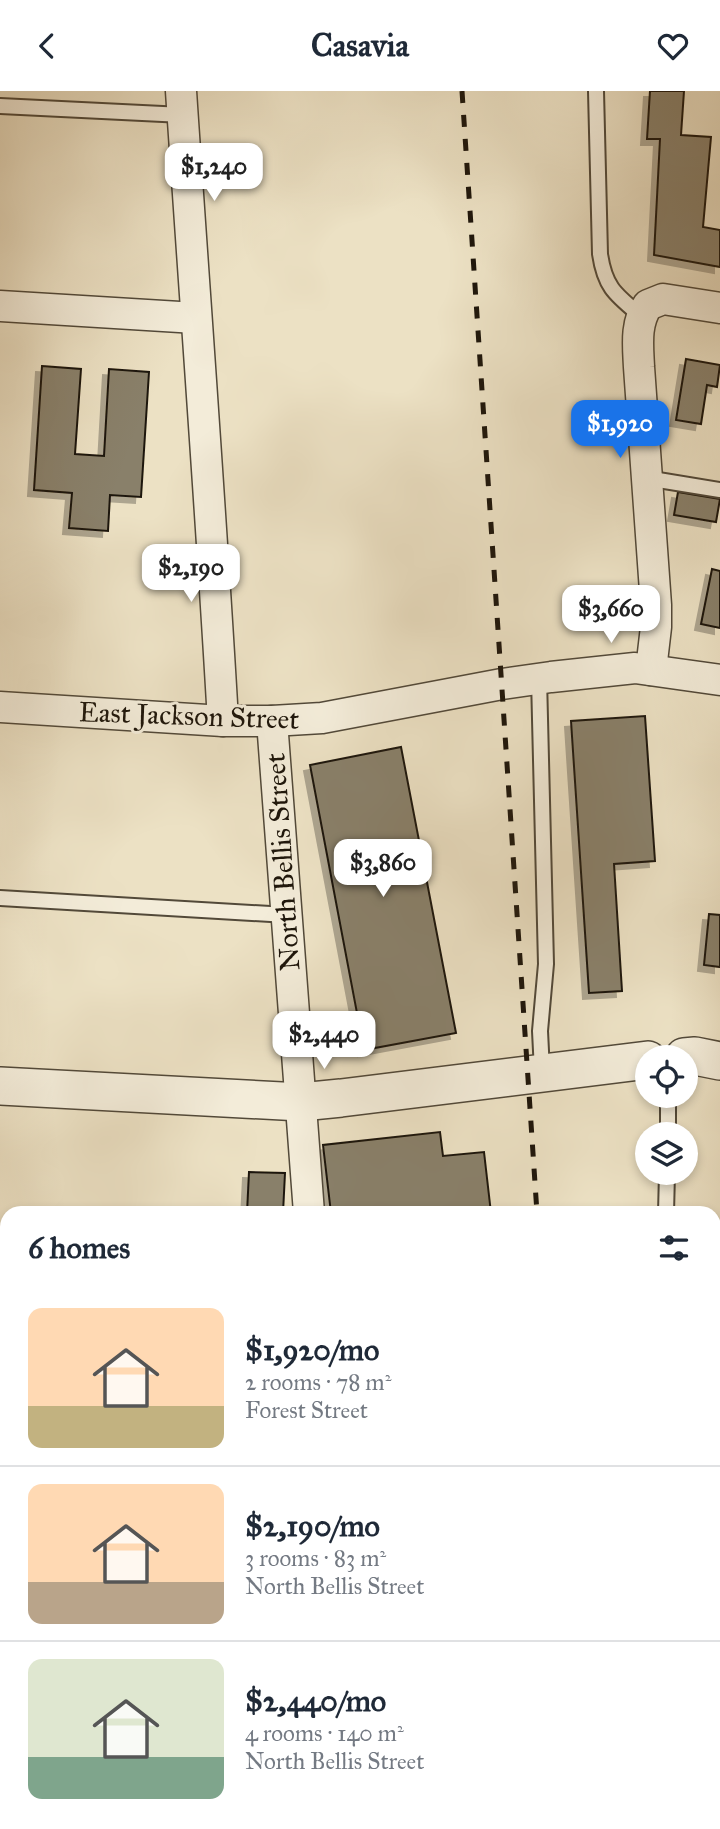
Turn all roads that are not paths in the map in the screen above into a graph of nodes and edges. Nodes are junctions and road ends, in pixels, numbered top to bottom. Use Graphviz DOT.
graph roads {
  1 [pos="596,91"];
  2 [pos="182,103"];
  3 [pos="0,106"];
  4 [pos="0,306"];
  5 [pos="720,308"];
  6 [pos="641,316"];
  7 [pos="196,317"];
  8 [pos="646,478"];
  9 [pos="720,490"];
  10 [pos="650,670"];
  11 [pos="539,678"];
  12 [pos="720,680"];
  13 [pos="0,707"];
  14 [pos="223,721"];
  15 [pos="272,721"];
  16 [pos="0,898"];
  17 [pos="286,915"];
  18 [pos="698,1057"];
  19 [pos="720,1061"];
  20 [pos="635,1062"];
  21 [pos="542,1073"];
  22 [pos="0,1086"];
  23 [pos="301,1102"];
  24 [pos="667,1185"];
  25 [pos="308,1206"];
  26 [pos="666,1206"];
  1 -- 6 [label="lane"];
  2 -- 3 [label="lane"];
  2 -- 7 [label="street"];
  4 -- 7 [label="street"];
  5 -- 6 [label="street"];
  6 -- 8 [label="street"];
  7 -- 14 [label="street"];
  8 -- 9 [label="lane"];
  8 -- 10 [label="street"];
  10 -- 11 [label="street, East Jackson Street"];
  10 -- 12 [label="street, East Jackson Street"];
  11 -- 15 [label="street, East Jackson Street"];
  11 -- 21 [label="lane"];
  13 -- 14 [label="street, East Jackson Street"];
  14 -- 15 [label="street, East Jackson Street"];
  15 -- 17 [label="street, North Bellis Street"];
  16 -- 17 [label="lane"];
  17 -- 23 [label="street, North Bellis Street"];
  18 -- 19 [label="street"];
  20 -- 21 [label="street"];
  21 -- 23 [label="street"];
  22 -- 23 [label="street"];
  23 -- 25 [label="street, North Bellis Street"];
  24 -- 26 [label="lane"];
}
